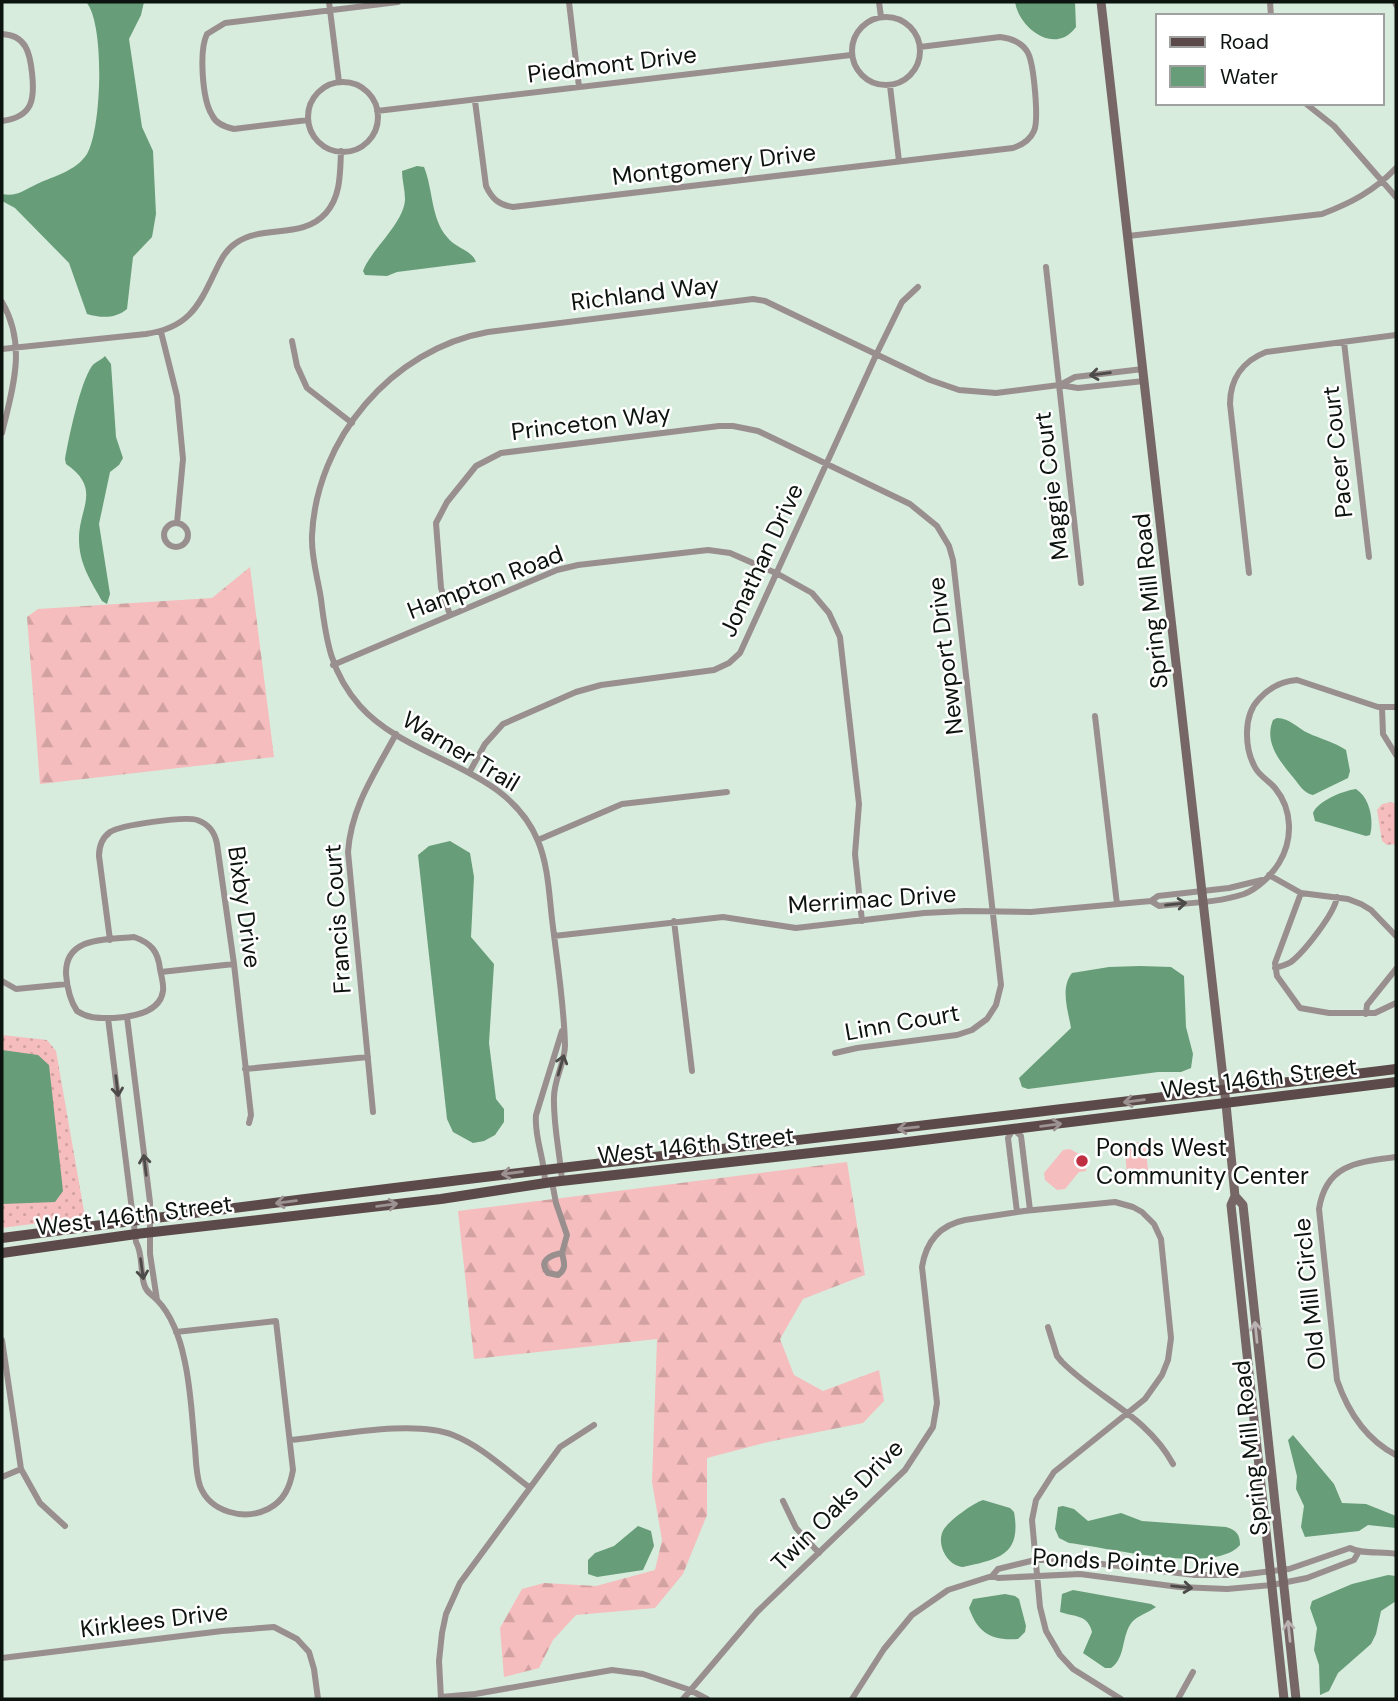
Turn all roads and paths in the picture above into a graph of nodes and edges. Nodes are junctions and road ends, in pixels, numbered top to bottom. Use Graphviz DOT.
graph roads {
  1 [pos="398,2"];
  2 [pos="569,2"];
  3 [pos="880,2"];
  4 [pos="1101,2"];
  5 [pos="1270,2"];
  6 [pos="330,6"];
  7 [pos="1271,13"];
  8 [pos="881,17"];
  9 [pos="2,34"];
  10 [pos="920,47"];
  11 [pos="851,55"];
  12 [pos="339,82"];
  13 [pos="890,86"];
  14 [pos="579,87"];
  15 [pos="475,101"];
  16 [pos="1308,105"];
  17 [pos="377,111"];
  18 [pos="308,120"];
  19 [pos="2,121"];
  20 [pos="341,152"];
  21 [pos="899,161"];
  22 [pos="1396,168"];
  23 [pos="1383,182"];
  24 [pos="1396,197"];
  25 [pos="1128,236"];
  26 [pos="1046,267"];
  27 [pos="918,287"];
  28 [pos="2,302"];
  29 [pos="161,332"];
  30 [pos="1396,335"];
  31 [pos="292,341"];
  32 [pos="1344,342"];
  33 [pos="17,348"];
  34 [pos="2,349"];
  35 [pos="877,353"];
  36 [pos="1143,369"];
  37 [pos="1144,381"];
  38 [pos="1059,385"];
  39 [pos="352,423"];
  40 [pos="2,433"];
  41 [pos="827,464"];
  42 [pos="177,523"];
  43 [pos="1369,557"];
  44 [pos="1249,573"];
  45 [pos="778,574"];
  46 [pos="1081,583"];
  47 [pos="321,602"];
  48 [pos="450,615"];
  49 [pos="333,664"];
  50 [pos="1382,707"];
  51 [pos="1396,707"];
  52 [pos="1095,716"];
  53 [pos="396,734"];
  54 [pos="1396,755"];
  55 [pos="469,773"];
  56 [pos="727,792"];
  57 [pos="538,840"];
  58 [pos="1269,875"];
  59 [pos="1301,893"];
  60 [pos="1202,896"];
  61 [pos="1336,898"];
  62 [pos="1117,904"];
  63 [pos="993,912"];
  64 [pos="674,921"];
  65 [pos="862,921"];
  66 [pos="554,936"];
  67 [pos="1396,936"];
  68 [pos="110,940"];
  69 [pos="234,964"];
  70 [pos="1276,968"];
  71 [pos="1396,969"];
  72 [pos="161,972"];
  73 [pos="2,981"];
  74 [pos="67,984"];
  75 [pos="1396,1003"];
  76 [pos="1366,1014"];
  77 [pos="127,1017"];
  78 [pos="108,1018"];
  79 [pos="563,1029"];
  80 [pos="835,1053"];
  81 [pos="368,1057"];
  82 [pos="245,1069"];
  83 [pos="1396,1069"];
  84 [pos="692,1071"];
  85 [pos="1396,1082"];
  86 [pos="544,1086"];
  87 [pos="555,1088"];
  88 [pos="1224,1090"];
  89 [pos="1226,1104"];
  90 [pos="373,1112"];
  91 [pos="1011,1116"];
  92 [pos="249,1123"];
  93 [pos="1013,1129"];
  94 [pos="830,1137"];
  95 [pos="832,1151"];
  96 [pos="1396,1157"];
  97 [pos="561,1167"];
  98 [pos="545,1169"];
  99 [pos="553,1182"];
  100 [pos="1024,1211"];
  101 [pos="149,1219"];
  102 [pos="134,1220"];
  103 [pos="149,1233"];
  104 [pos="136,1234"];
  105 [pos="2,1238"];
  106 [pos="2,1253"];
  107 [pos="562,1253"];
  108 [pos="157,1300"];
  109 [pos="1048,1327"];
  110 [pos="176,1332"];
  111 [pos="2,1340"];
  112 [pos="1128,1413"];
  113 [pos="594,1425"];
  114 [pos="290,1440"];
  115 [pos="1396,1455"];
  116 [pos="1173,1464"];
  117 [pos="20,1469"];
  118 [pos="2,1478"];
  119 [pos="529,1487"];
  120 [pos="783,1501"];
  121 [pos="65,1526"];
  122 [pos="819,1553"];
  123 [pos="1358,1553"];
  124 [pos="1396,1554"];
  125 [pos="1035,1560"];
  126 [pos="1276,1571"];
  127 [pos="1036,1575"];
  128 [pos="992,1576"];
  129 [pos="1278,1584"];
  130 [pos="2,1658"];
  131 [pos="1193,1672"];
  132 [pos="690,1690"];
  133 [pos="441,1698"];
  134 [pos="318,1699"];
  135 [pos="682,1699"];
  136 [pos="707,1699"];
  137 [pos="852,1699"];
  138 [pos="1121,1699"];
  139 [pos="1178,1699"];
  140 [pos="1284,1699"];
  141 [pos="1296,1699"];
  1 -- 6 [label="street"];
  2 -- 14 [label="street"];
  3 -- 8 [label="street"];
  4 -- 25 [label="street, Spring Mill Road"];
  5 -- 7 [label="street"];
  6 -- 12 [label="street"];
  6 -- 18 [label="street"];
  8 -- 10 [label="street"];
  8 -- 11 [label="street"];
  9 -- 19 [label="street"];
  10 -- 13 [label="street"];
  10 -- 21 [label="street, Montgomery Drive"];
  11 -- 13 [label="street"];
  11 -- 14 [label="street, Piedmont Drive"];
  12 -- 17 [label="street"];
  12 -- 18 [label="street"];
  13 -- 21 [label="street"];
  14 -- 15 [label="street, Piedmont Drive"];
  15 -- 17 [label="street, Piedmont Drive"];
  15 -- 21 [label="street, Montgomery Drive"];
  16 -- 23 [label="street"];
  17 -- 20 [label="street"];
  18 -- 20 [label="street"];
  20 -- 29 [label="street"];
  22 -- 23 [label="street"];
  23 -- 24 [label="street"];
  23 -- 25 [label="street"];
  25 -- 36 [label="street, Spring Mill Road"];
  26 -- 38 [label="street, Maggie Court"];
  27 -- 35 [label="street, Jonathan Drive"];
  28 -- 33 [label="street"];
  29 -- 33 [label="street"];
  29 -- 42 [label="street"];
  30 -- 32 [label="street"];
  31 -- 39 [label="street"];
  32 -- 43 [label="street, Pacer Court"];
  32 -- 44 [label="street"];
  33 -- 34 [label="street"];
  33 -- 40 [label="street"];
  35 -- 38 [label="street, Richland Way"];
  35 -- 39 [label="street, Richland Way"];
  35 -- 41 [label="street, Jonathan Drive"];
  36 -- 37 [label="street, Spring Mill Road"];
  36 -- 38 [label="street, one-way"];
  37 -- 38 [label="street, Richland Way"];
  37 -- 60 [label="street, Spring Mill Road"];
  38 -- 46 [label="street, Maggie Court"];
  39 -- 47 [label="street, Richland Way"];
  41 -- 45 [label="street, Jonathan Drive"];
  41 -- 48 [label="street, Princeton Way"];
  41 -- 63 [label="street, Newport Drive"];
  45 -- 48 [label="street, Hampton Road"];
  45 -- 55 [label="street, Jonathan Drive"];
  45 -- 65 [label="street, Hampton Road"];
  47 -- 49 [label="street, Warner Trail"];
  48 -- 49 [label="street, Hampton Road"];
  49 -- 53 [label="street, Warner Trail"];
  50 -- 51 [label="street"];
  50 -- 54 [label="street"];
  50 -- 58 [label="street"];
  52 -- 62 [label="street"];
  53 -- 55 [label="street, Warner Trail"];
  53 -- 81 [label="street, Francis Court"];
  55 -- 57 [label="street, Warner Trail"];
  56 -- 57 [label="street"];
  57 -- 66 [label="street, Warner Trail"];
  58 -- 59 [label="street"];
  58 -- 60 [label="street, Merrimac Drive"];
  59 -- 61 [label="street"];
  59 -- 70 [label="street"];
  60 -- 62 [label="street, Merrimac Drive"];
  60 -- 88 [label="street, Spring Mill Road"];
  61 -- 67 [label="street"];
  61 -- 70 [label="street"];
  62 -- 63 [label="street, Merrimac Drive"];
  63 -- 65 [label="street, Merrimac Drive"];
  63 -- 80 [label="street, Linn Court"];
  64 -- 65 [label="street, Merrimac Drive"];
  64 -- 66 [label="street, Merrimac Drive"];
  64 -- 84 [label="street"];
  66 -- 79 [label="street, Warner Trail"];
  68 -- 69 [label="street, Bixby Drive"];
  68 -- 72 [label="street"];
  68 -- 74 [label="street"];
  69 -- 72 [label="street"];
  69 -- 82 [label="street, Bixby Drive"];
  70 -- 76 [label="street"];
  71 -- 76 [label="street"];
  72 -- 77 [label="street"];
  73 -- 74 [label="street"];
  74 -- 78 [label="street"];
  75 -- 76 [label="street"];
  77 -- 78 [label="street"];
  101 -- 77 [label="street, one-way"];
  78 -- 102 [label="street, one-way"];
  79 -- 86 [label="street, Warner Trail"];
  87 -- 79 [label="street, Warner Trail, one-way"];
  81 -- 82 [label="street"];
  81 -- 90 [label="street, Francis Court"];
  82 -- 92 [label="street, Bixby Drive"];
  83 -- 88 [label="main road, West 146th Street"];
  85 -- 89 [label="main road, West 146th Street"];
  86 -- 87 [label="street"];
  86 -- 98 [label="street, Warner Trail"];
  87 -- 97 [label="street, Warner Trail"];
  88 -- 89 [label="street, Spring Mill Road"];
  88 -- 91 [label="main road, West 146th Street, one-way"];
  93 -- 89 [label="main road, West 146th Street, one-way"];
  89 -- 126 [label="street, Spring Mill Road"];
  91 -- 93 [label="street"];
  91 -- 94 [label="main road, West 146th Street, one-way"];
  93 -- 95 [label="main road, West 146th Street"];
  93 -- 100 [label="street"];
  93 -- 100 [label="street"];
  94 -- 95 [label="main road"];
  94 -- 97 [label="main road, West 146th Street"];
  95 -- 99 [label="main road, West 146th Street"];
  96 -- 115 [label="street, Old Mill Circle"];
  97 -- 98 [label="main road, West 146th Street"];
  97 -- 99 [label="street, Warner Trail"];
  98 -- 99 [label="street, Warner Trail"];
  98 -- 101 [label="main road, West 146th Street, one-way"];
  103 -- 99 [label="main road, West 146th Street, one-way"];
  99 -- 107 [label="street"];
  100 -- 112 [label="street, Twin Oaks Drive"];
  100 -- 122 [label="street, Twin Oaks Drive"];
  101 -- 102 [label="main road, West 146th Street"];
  101 -- 103 [label="street"];
  102 -- 104 [label="street"];
  102 -- 105 [label="main road, West 146th Street"];
  103 -- 104 [label="main road, West 146th Street"];
  103 -- 108 [label="street"];
  104 -- 106 [label="main road, West 146th Street"];
  104 -- 108 [label="street, one-way"];
  108 -- 110 [label="street"];
  109 -- 112 [label="street"];
  110 -- 114 [label="street"];
  110 -- 114 [label="street"];
  111 -- 117 [label="street"];
  112 -- 116 [label="street"];
  112 -- 125 [label="street, Twin Oaks Drive"];
  113 -- 119 [label="street"];
  114 -- 119 [label="street"];
  117 -- 118 [label="street"];
  117 -- 121 [label="street"];
  119 -- 133 [label="street"];
  120 -- 122 [label="street"];
  122 -- 132 [label="street, Twin Oaks Drive"];
  123 -- 124 [label="street"];
  123 -- 126 [label="street, Ponds Pointe Drive"];
  123 -- 129 [label="street, Ponds Pointe Drive"];
  125 -- 126 [label="street, Ponds Pointe Drive"];
  125 -- 127 [label="street, Twin Oaks Drive"];
  125 -- 128 [label="street, Ponds Pointe Drive"];
  126 -- 129 [label="street, Spring Mill Road"];
  127 -- 128 [label="street, Ponds Pointe Drive"];
  127 -- 129 [label="street, Ponds Pointe Drive, one-way"];
  127 -- 138 [label="street, Twin Oaks Drive"];
  128 -- 137 [label="street, Ponds Pointe Drive"];
  129 -- 140 [label="street, Spring Mill Road"];
  141 -- 129 [label="street, Spring Mill Road, one-way"];
  130 -- 134 [label="street, Kirklees Drive"];
  131 -- 139 [label="street"];
  132 -- 133 [label="street"];
  132 -- 135 [label="street, Twin Oaks Drive"];
  132 -- 136 [label="street"];
}
